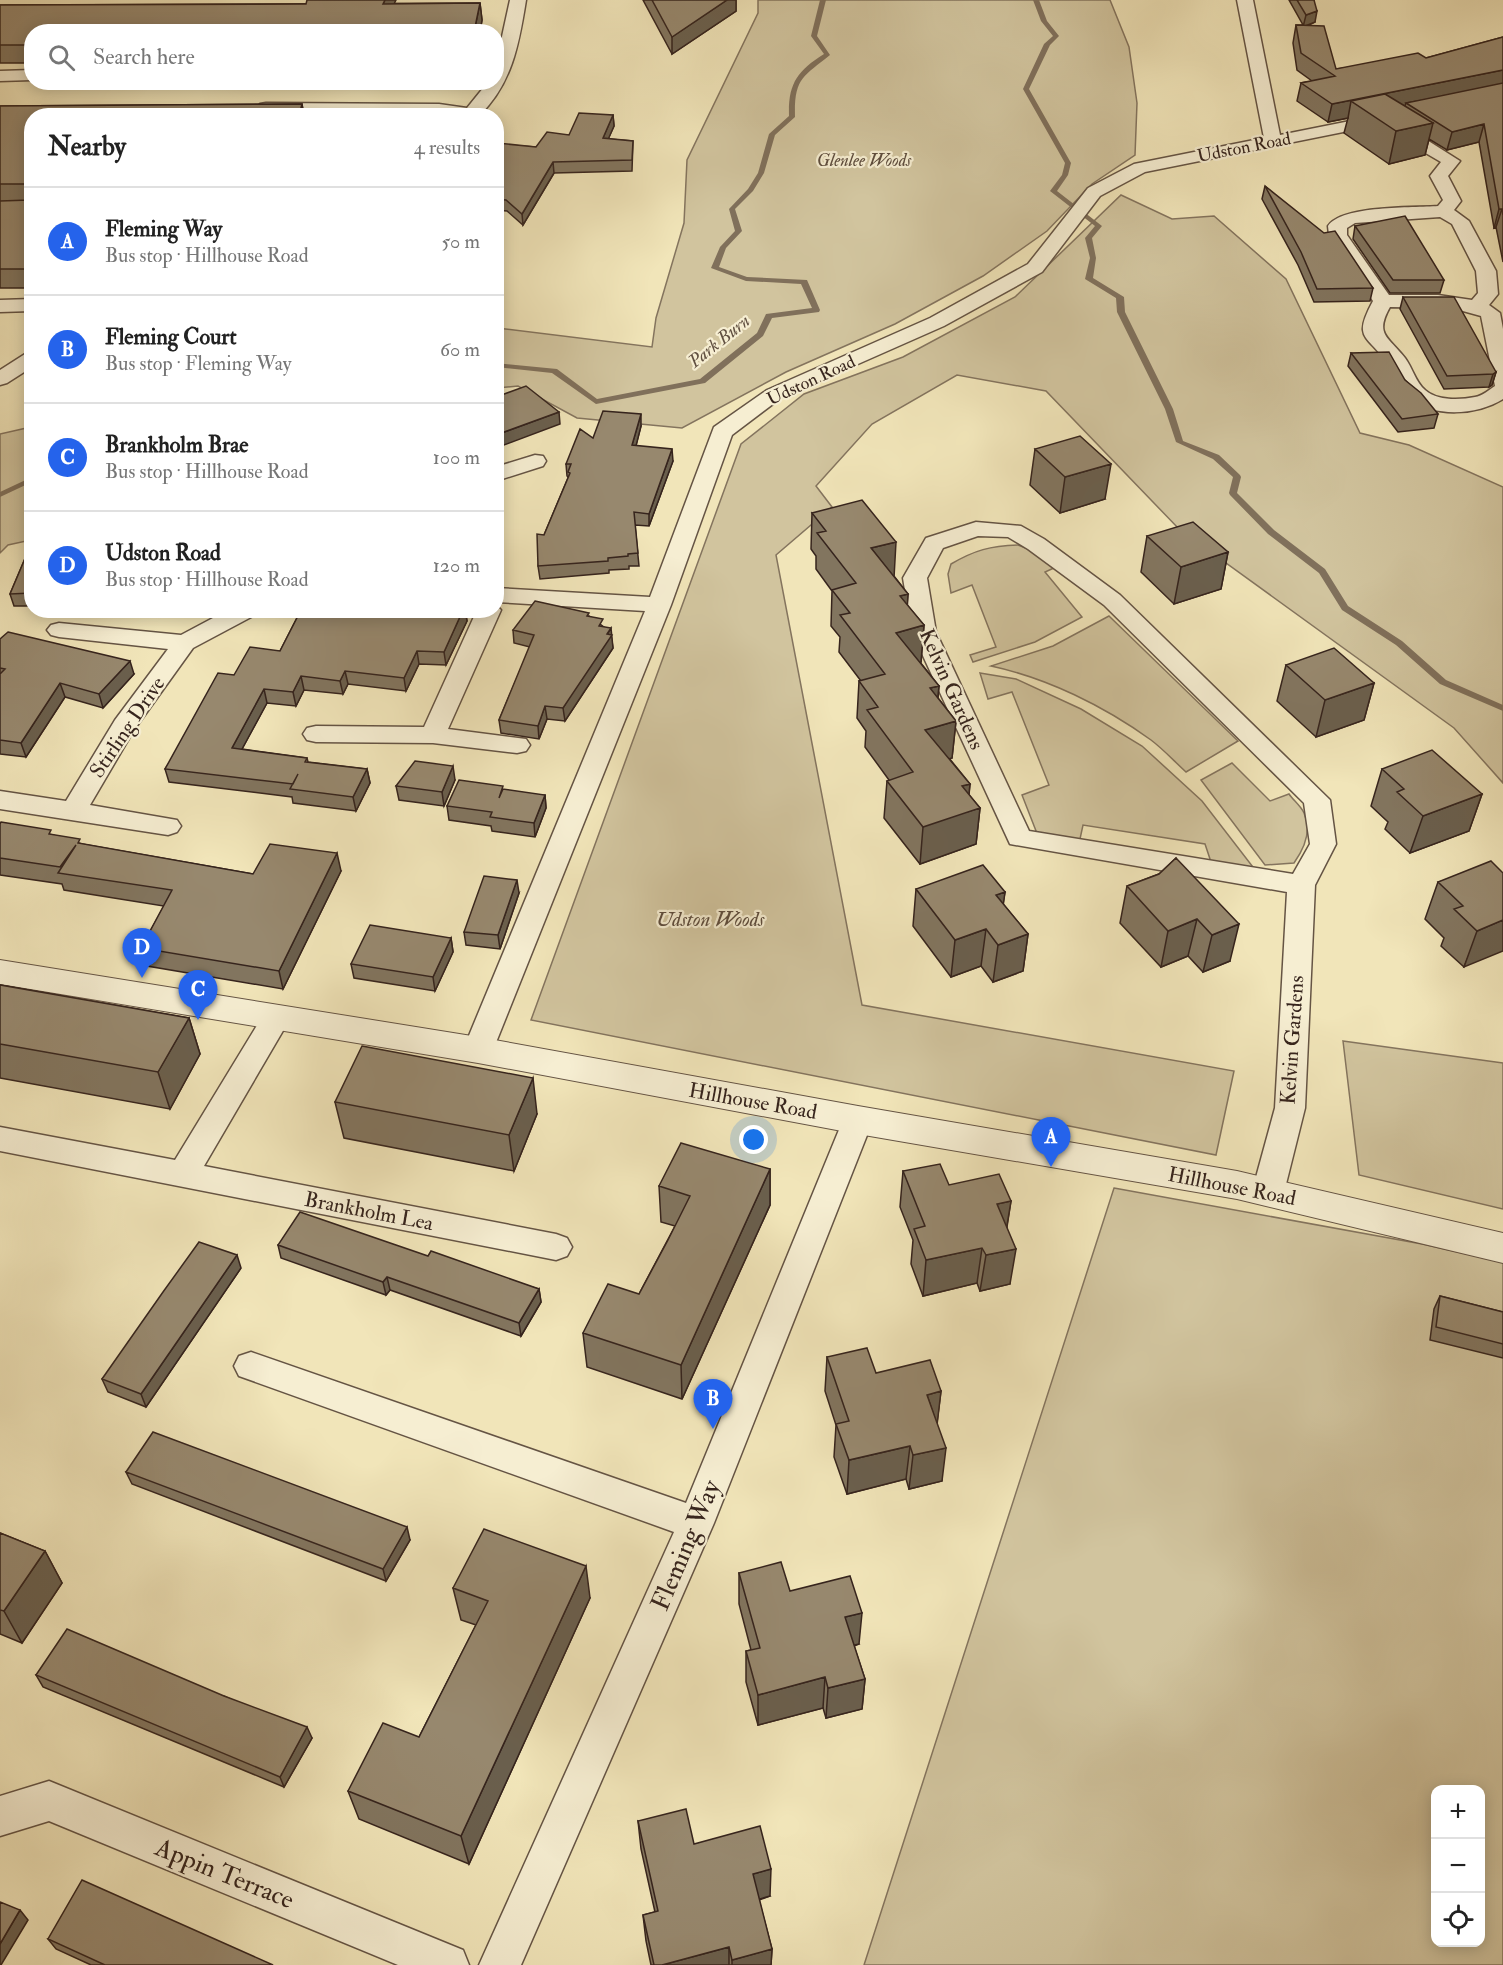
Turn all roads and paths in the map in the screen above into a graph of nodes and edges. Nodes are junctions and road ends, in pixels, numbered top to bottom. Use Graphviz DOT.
graph roads {
  1 [pos="518,0"];
  2 [pos="1245,0"];
  3 [pos="504,64"];
  4 [pos="0,75"];
  5 [pos="24,75"];
  6 [pos="493,90"];
  7 [pos="478,108"];
  8 [pos="1415,112"];
  9 [pos="1382,119"];
  10 [pos="1273,141"];
  11 [pos="1443,211"];
  12 [pos="1383,301"];
  13 [pos="0,306"];
  14 [pos="24,306"];
  15 [pos="1477,306"];
  16 [pos="17,360"];
  17 [pos="0,379"];
  18 [pos="1503,382"];
  19 [pos="1503,390"];
  20 [pos="535,461"];
  21 [pos="504,472"];
  22 [pos="504,595"];
  23 [pos="658,605"];
  24 [pos="232,618"];
  25 [pos="485,618"];
  26 [pos="59,630"];
  27 [pos="185,643"];
  28 [pos="316,734"];
  29 [pos="433,735"];
  30 [pos="517,745"];
  31 [pos="0,800"];
  32 [pos="73,811"];
  33 [pos="168,826"];
  34 [pos="1301,885"];
  35 [pos="0,972"];
  36 [pos="277,1017"];
  37 [pos="478,1050"];
  38 [pos="858,1120"];
  39 [pos="0,1139"];
  40 [pos="183,1174"];
  41 [pos="1268,1192"];
  42 [pos="556,1247"];
  43 [pos="1503,1248"];
  44 [pos="251,1366"];
  45 [pos="696,1523"];
  46 [pos="0,1816"];
  47 [pos="448,1965"];
  48 [pos="500,1965"];
  1 -- 3 [label="street"];
  2 -- 10 [label="street"];
  4 -- 5 [label="street"];
  6 -- 7 [label="street"];
  8 -- 9 [label="street, Udston Road"];
  9 -- 10 [label="street, Udston Road"];
  9 -- 11 [label="street"];
  10 -- 23 [label="street, Udston Road"];
  11 -- 12 [label="street"];
  11 -- 15 [label="street"];
  12 -- 15 [label="street"];
  12 -- 19 [label="street"];
  13 -- 14 [label="street"];
  15 -- 18 [label="street"];
  16 -- 17 [label="street"];
  20 -- 21 [label="street"];
  22 -- 23 [label="street"];
  23 -- 37 [label="street, Udston Road"];
  24 -- 27 [label="street, Stirling Drive"];
  25 -- 29 [label="street"];
  26 -- 27 [label="street"];
  27 -- 32 [label="street, Stirling Drive"];
  28 -- 29 [label="street"];
  29 -- 30 [label="street"];
  31 -- 32 [label="street"];
  32 -- 33 [label="street"];
  34 -- 34 [label="street, Kelvin Gardens"];
  34 -- 41 [label="street, Kelvin Gardens"];
  35 -- 36 [label="street, Hillhouse Road"];
  36 -- 37 [label="street, Hillhouse Road"];
  36 -- 40 [label="street"];
  37 -- 38 [label="street, Hillhouse Road"];
  38 -- 41 [label="street, Hillhouse Road"];
  38 -- 45 [label="street, Fleming Way"];
  39 -- 40 [label="street, Brankholm Lea"];
  40 -- 42 [label="street, Brankholm Lea"];
  41 -- 43 [label="street, Hillhouse Road"];
  44 -- 45 [label="street"];
  45 -- 48 [label="street, Fleming Way"];
  46 -- 47 [label="street, Appin Terrace"];
}
